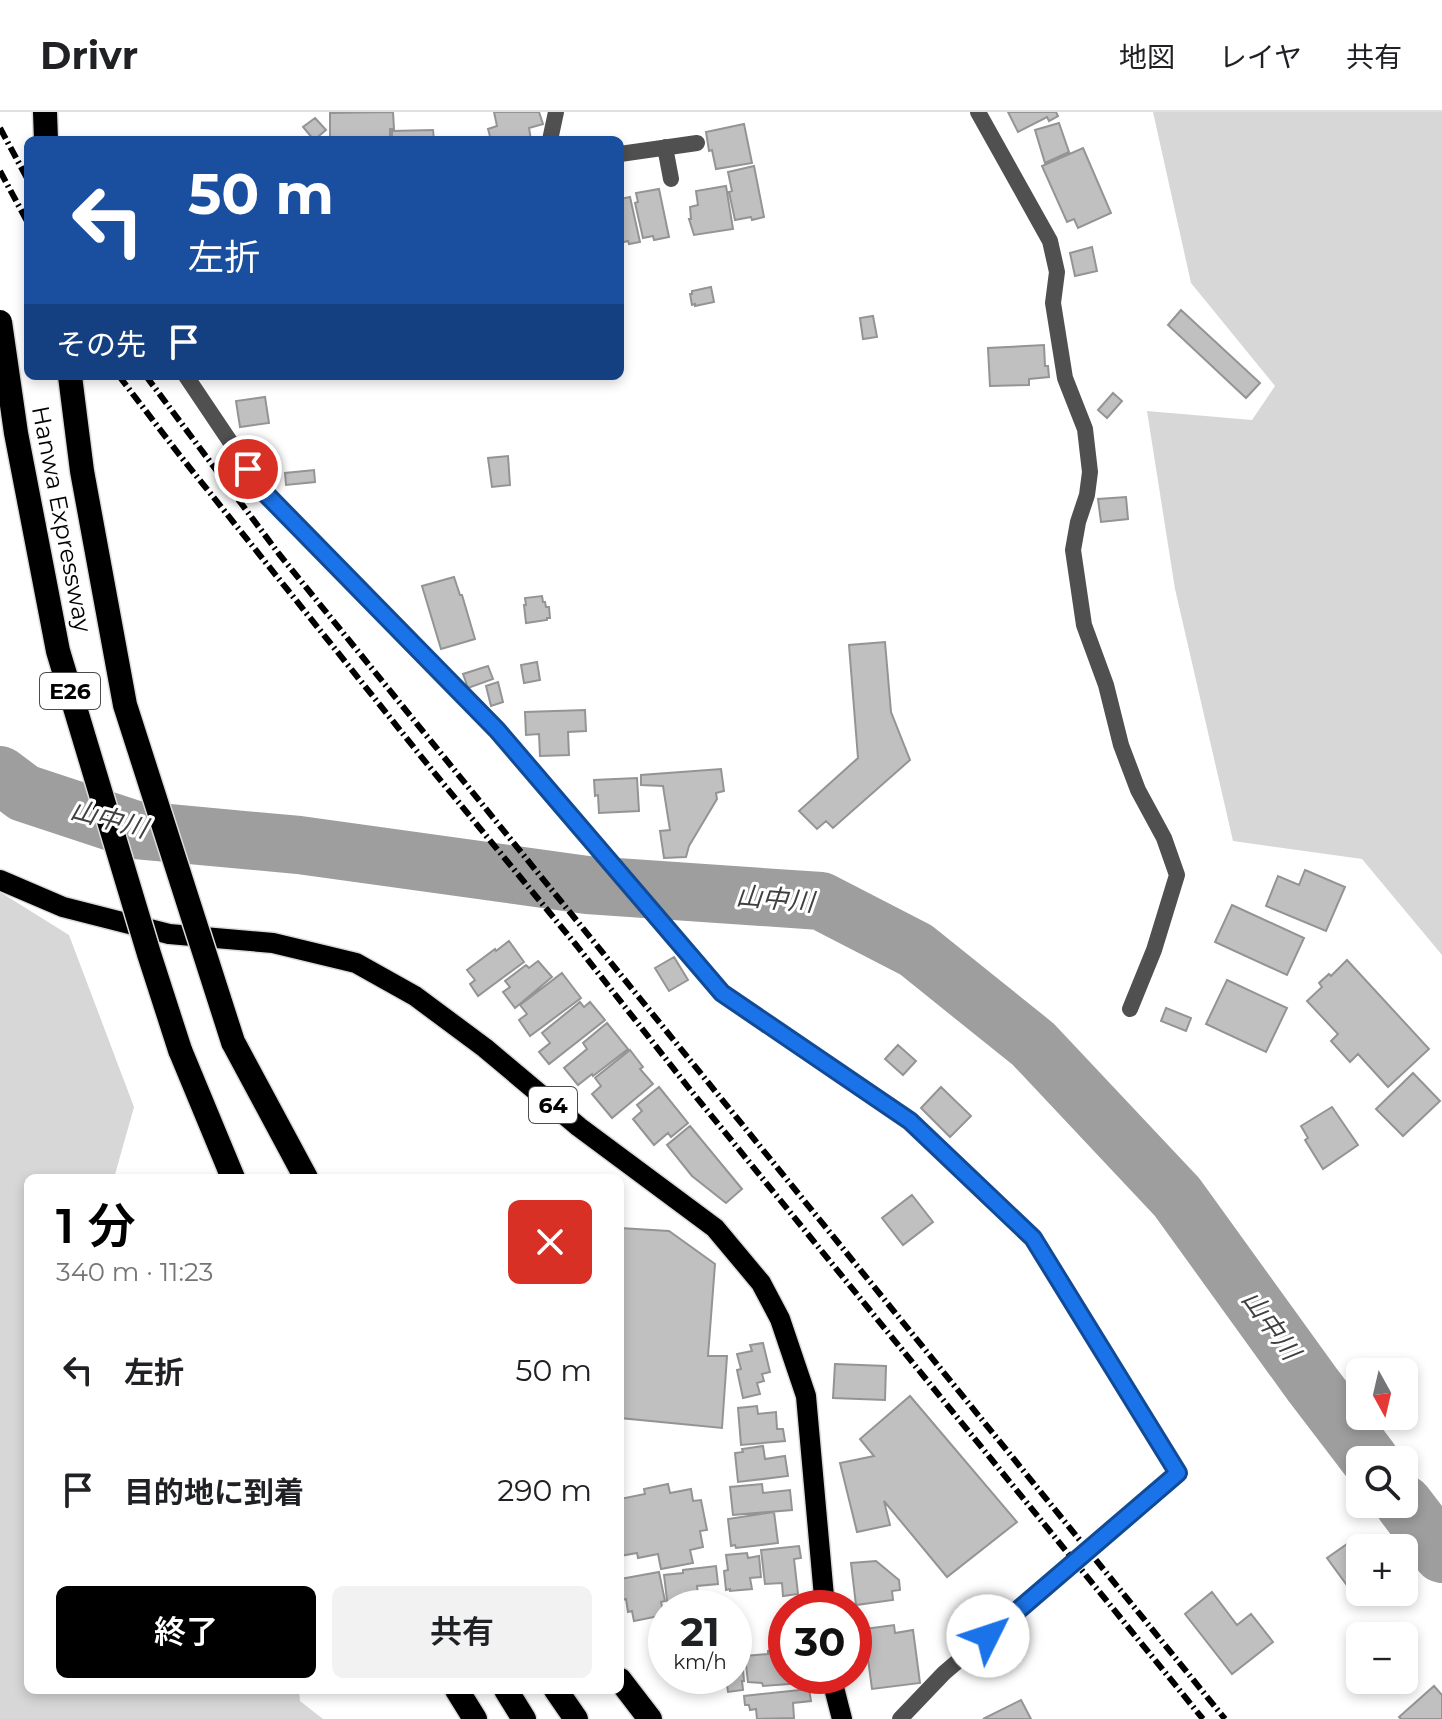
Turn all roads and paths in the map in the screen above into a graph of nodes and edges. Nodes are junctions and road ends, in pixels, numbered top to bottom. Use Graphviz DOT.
graph roads {
  1 [pos="45,112"];
  2 [pos="556,112"];
  3 [pos="978,112"];
  4 [pos="46,136"];
  5 [pos="551,136"];
  6 [pos="697,143"];
  7 [pos="665,147"];
  8 [pos="624,153"];
  9 [pos="671,179"];
  10 [pos="0,322"];
  11 [pos="71,380"];
  12 [pos="189,380"];
  13 [pos="0,880"];
  14 [pos="1130,1009"];
  15 [pos="233,1042"];
  16 [pos="231,1174"];
  17 [pos="293,1174"];
  18 [pos="304,1174"];
  19 [pos="823,1590"];
  20 [pos="624,1685"];
  21 [pos="459,1694"];
  22 [pos="508,1694"];
  23 [pos="559,1694"];
  24 [pos="836,1694"];
  25 [pos="475,1719"];
  26 [pos="524,1719"];
  27 [pos="576,1719"];
  28 [pos="650,1719"];
  29 [pos="842,1719"];
  30 [pos="900,1719"];
  1 -- 4 [label="highway"];
  2 -- 5 [label="street"];
  3 -- 14 [label="street"];
  6 -- 7 [label="street"];
  7 -- 8 [label="street"];
  7 -- 9 [label="street"];
  10 -- 16 [label="highway, Hanwa Expressway / E26, bridge"];
  11 -- 15 [label="highway, Hanwa Expressway / E26, bridge"];
  12 -- 30 [label="street"];
  13 -- 19 [label="main road, 64"];
  15 -- 17 [label="highway, Hanwa Expressway / E26"];
  15 -- 18 [label="highway"];
  20 -- 28 [label="highway"];
  21 -- 25 [label="highway"];
  22 -- 26 [label="highway"];
  23 -- 27 [label="highway"];
  24 -- 29 [label="main road"];
}
